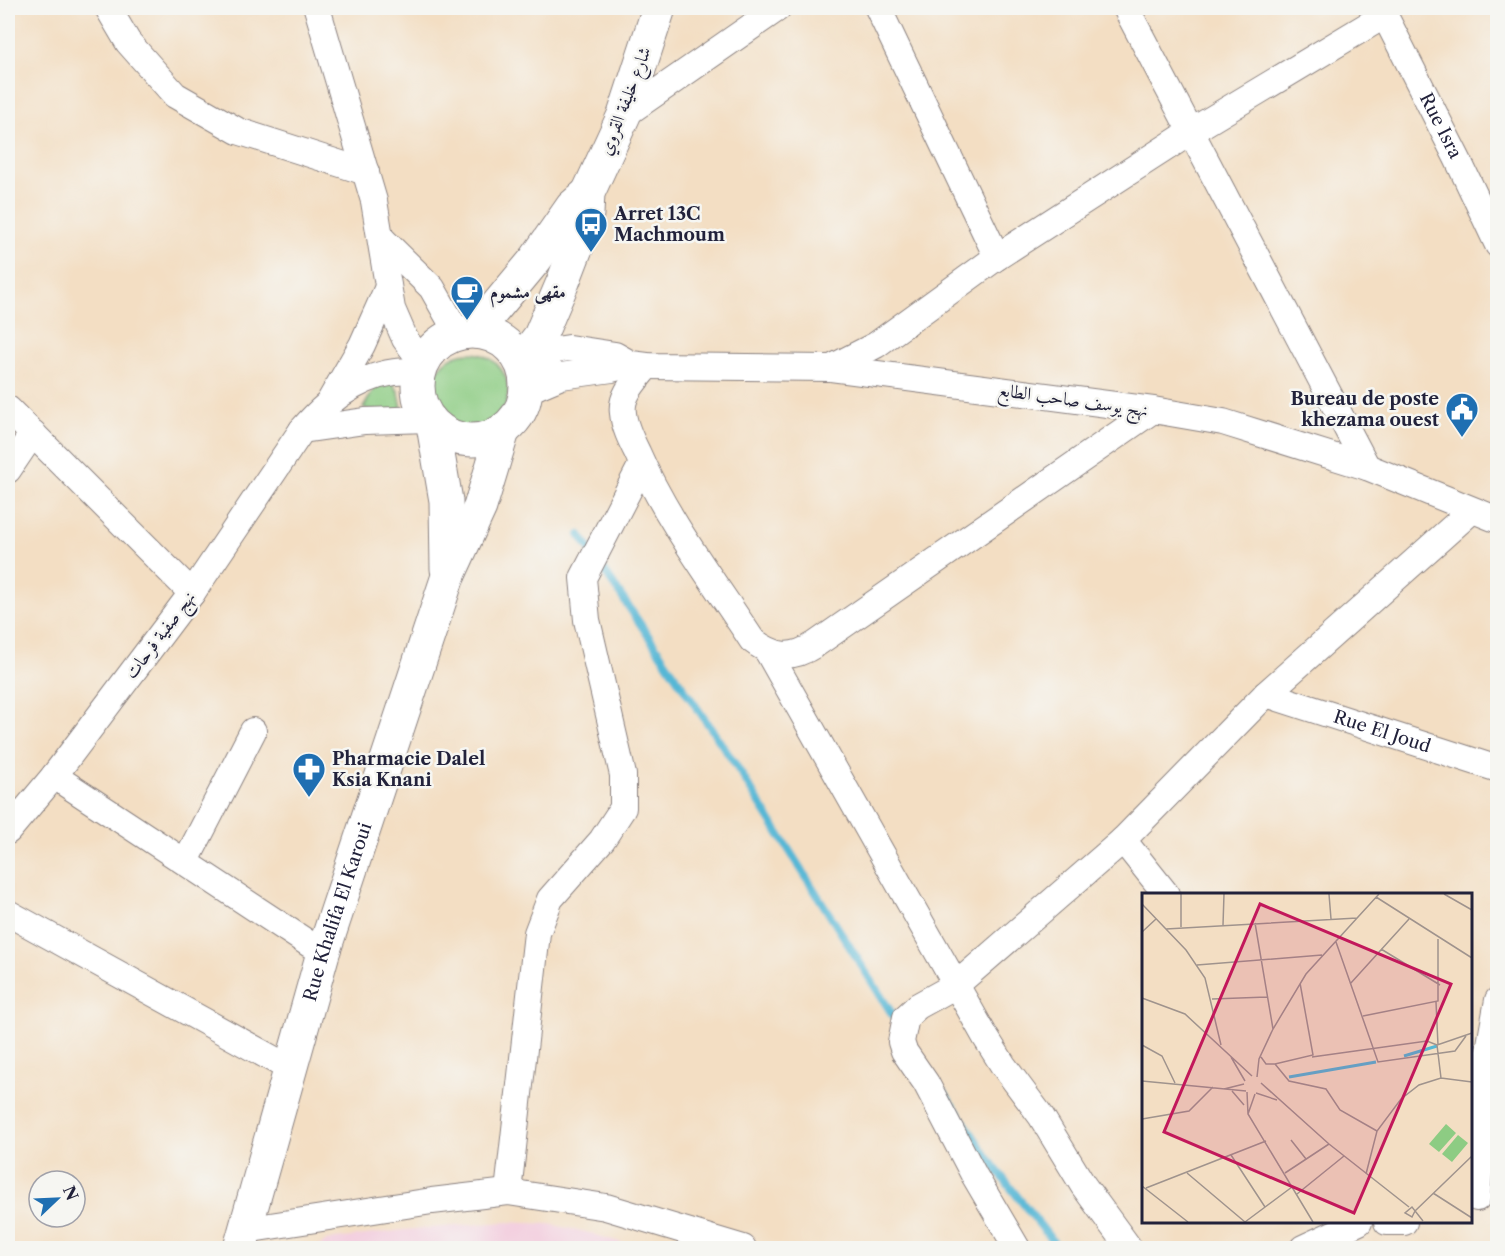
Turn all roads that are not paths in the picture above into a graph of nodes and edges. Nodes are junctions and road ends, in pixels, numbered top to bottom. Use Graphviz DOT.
graph roads {
  1 [pos="108,8"];
  2 [pos="317,8"];
  3 [pos="658,8"];
  4 [pos="778,8"];
  5 [pos="878,8"];
  6 [pos="1126,8"];
  7 [pos="1383,11"];
  8 [pos="624,115"];
  9 [pos="1192,131"];
  10 [pos="366,171"];
  11 [pos="588,193"];
  12 [pos="381,238"];
  13 [pos="1497,245"];
  14 [pos="997,257"];
  15 [pos="388,287"];
  16 [pos="466,333"];
  17 [pos="639,365"];
  18 [pos="421,367"];
  19 [pos="831,368"];
  20 [pos="525,374"];
  21 [pos="330,402"];
  22 [pos="8,409"];
  23 [pos="1153,410"];
  24 [pos="431,422"];
  25 [pos="302,430"];
  26 [pos="503,431"];
  27 [pos="33,433"];
  28 [pos="642,464"];
  29 [pos="1367,467"];
  30 [pos="8,470"];
  31 [pos="1471,511"];
  32 [pos="1497,520"];
  33 [pos="447,579"];
  34 [pos="192,593"];
  35 [pos="768,652"];
  36 [pos="1266,694"];
  37 [pos="253,731"];
  38 [pos="1497,769"];
  39 [pos="54,776"];
  40 [pos="8,831"];
  41 [pos="1123,840"];
  42 [pos="186,861"];
  43 [pos="1165,893"];
  44 [pos="8,913"];
  45 [pos="323,952"];
  46 [pos="956,985"];
  47 [pos="1497,999"];
  48 [pos="291,1069"];
  49 [pos="508,1192"];
  50 [pos="1481,1195"];
  51 [pos="1355,1223"];
  52 [pos="242,1239"];
  53 [pos="743,1248"];
  54 [pos="1017,1248"];
  55 [pos="1129,1248"];
  56 [pos="1303,1248"];
  1 -- 10 [label="street"];
  2 -- 10 [label="street"];
  3 -- 8 [label="main road, شارع خليفة القروي"];
  4 -- 8 [label="street"];
  5 -- 14 [label="street"];
  6 -- 9 [label="street"];
  7 -- 9 [label="street"];
  7 -- 13 [label="street, Rue Isra"];
  8 -- 11 [label="main road, شارع خليفة القروي"];
  9 -- 14 [label="street"];
  9 -- 29 [label="street"];
  10 -- 12 [label="street"];
  11 -- 16 [label="main road"];
  11 -- 20 [label="main road"];
  12 -- 15 [label="street"];
  12 -- 16 [label="street"];
  14 -- 19 [label="street"];
  15 -- 18 [label="street"];
  15 -- 21 [label="street"];
  16 -- 18 [label="main road"];
  16 -- 20 [label="main road"];
  17 -- 19 [label="street, نهج يوسف صاحب الطابع"];
  17 -- 20 [label="street, نهج يوسف صاحب الطابع"];
  17 -- 28 [label="street"];
  18 -- 21 [label="street, نهج صفية فرحات"];
  18 -- 24 [label="main road"];
  19 -- 23 [label="street, نهج يوسف صاحب الطابع"];
  20 -- 26 [label="main road"];
  21 -- 25 [label="street, نهج صفية فرحات"];
  22 -- 27 [label="street"];
  23 -- 29 [label="street, نهج يوسف صاحب الطابع"];
  23 -- 35 [label="street"];
  24 -- 25 [label="street"];
  24 -- 26 [label="main road"];
  24 -- 33 [label="main road, Rue Khalifa El Karoui"];
  25 -- 34 [label="street, نهج صفية فرحات"];
  26 -- 33 [label="main road, Rue Khalifa El Karoui"];
  27 -- 30 [label="street"];
  27 -- 34 [label="street"];
  28 -- 35 [label="street"];
  28 -- 49 [label="street"];
  29 -- 31 [label="street, نهج يوسف صاحب الطابع"];
  31 -- 32 [label="street, نهج يوسف صاحب الطابع"];
  31 -- 36 [label="street"];
  33 -- 45 [label="main road, Rue Khalifa El Karoui"];
  34 -- 39 [label="street, نهج صفية فرحات"];
  35 -- 46 [label="street"];
  36 -- 38 [label="street, Rue El Joud"];
  36 -- 41 [label="street"];
  37 -- 42 [label="street"];
  39 -- 40 [label="street, نهج صفية فرحات"];
  39 -- 42 [label="street"];
  41 -- 43 [label="street"];
  41 -- 46 [label="street"];
  42 -- 45 [label="street"];
  44 -- 48 [label="street"];
  45 -- 48 [label="main road, Rue Khalifa El Karoui"];
  46 -- 54 [label="street"];
  46 -- 55 [label="street"];
  47 -- 50 [label="street"];
  48 -- 52 [label="main road, Rue Khalifa El Karoui"];
  49 -- 52 [label="street"];
  49 -- 53 [label="street"];
  51 -- 56 [label="street"];
}
